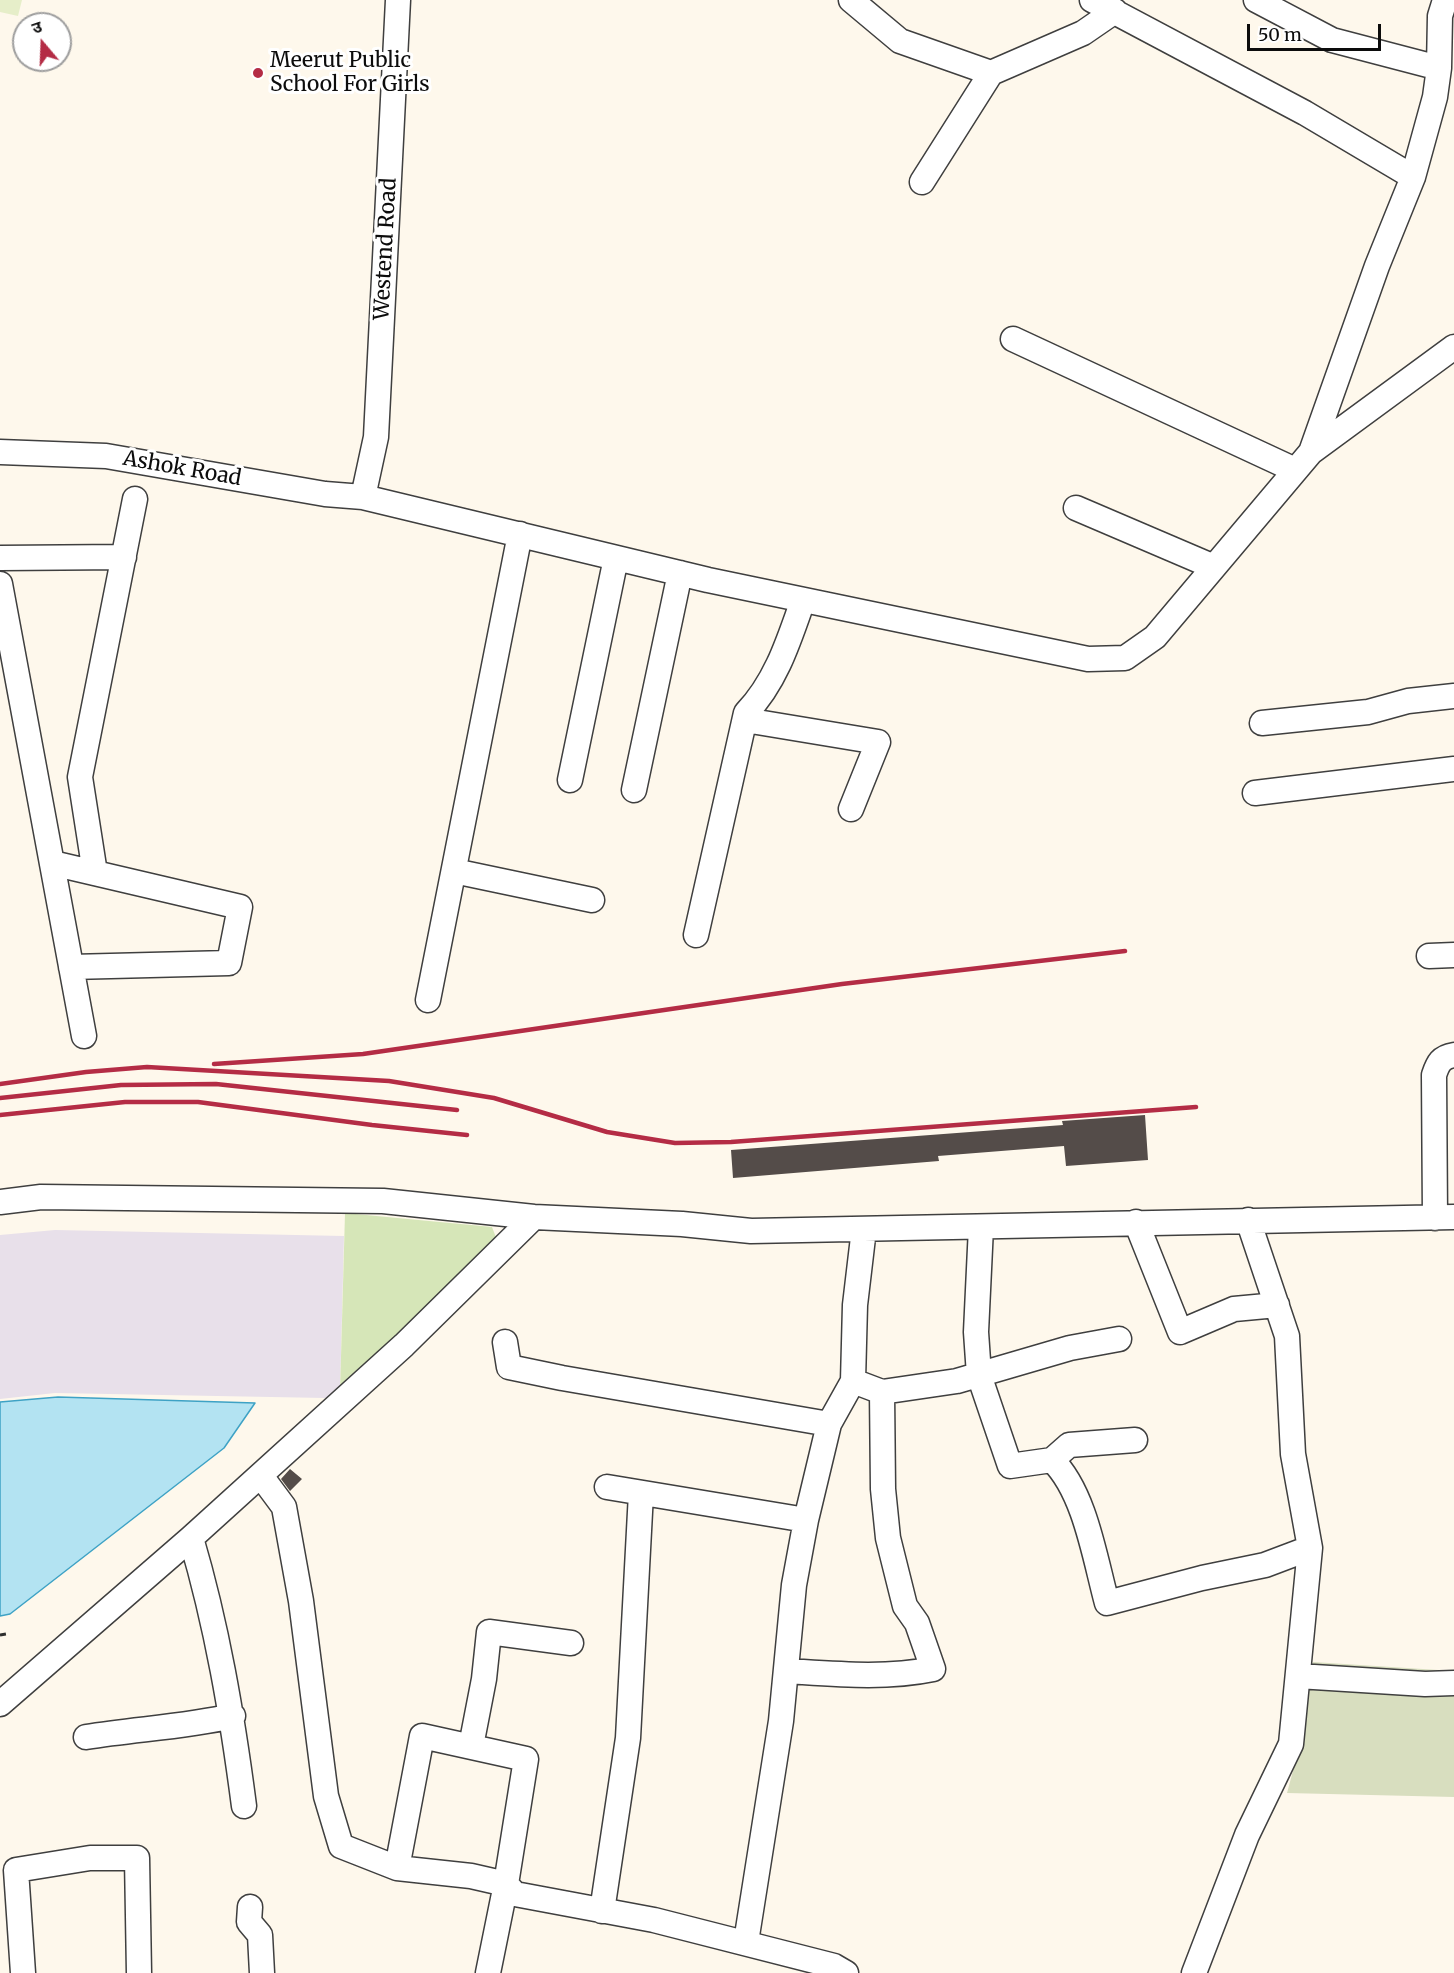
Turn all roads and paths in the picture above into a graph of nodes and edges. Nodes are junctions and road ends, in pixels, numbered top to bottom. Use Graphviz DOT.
graph roads {
  1 [pos="398,0"];
  2 [pos="851,0"];
  3 [pos="1092,0"];
  4 [pos="1256,0"];
  5 [pos="1444,0"];
  6 [pos="1115,11"];
  7 [pos="1439,68"];
  8 [pos="991,73"];
  9 [pos="1413,177"];
  10 [pos="922,182"];
  11 [pos="1013,339"];
  12 [pos="1454,347"];
  13 [pos="0,452"];
  14 [pos="1311,452"];
  15 [pos="1295,470"];
  16 [pos="363,497"];
  17 [pos="135,499"];
  18 [pos="1076,508"];
  19 [pos="520,534"];
  20 [pos="124,557"];
  21 [pos="0,558"];
  22 [pos="616,558"];
  23 [pos="1214,567"];
  24 [pos="680,573"];
  25 [pos="0,584"];
  26 [pos="803,600"];
  27 [pos="1454,696"];
  28 [pos="745,720"];
  29 [pos="1262,723"];
  30 [pos="1454,769"];
  31 [pos="570,780"];
  32 [pos="634,790"];
  33 [pos="1255,793"];
  34 [pos="851,809"];
  35 [pos="52,863"];
  36 [pos="454,871"];
  37 [pos="95,873"];
  38 [pos="592,900"];
  39 [pos="696,935"];
  40 [pos="1454,955"];
  41 [pos="1429,956"];
  42 [pos="71,967"];
  43 [pos="428,1000"];
  44 [pos="84,1036"];
  45 [pos="1454,1055"];
  46 [pos="0,1202"];
  47 [pos="534,1217"];
  48 [pos="1444,1217"];
  49 [pos="1248,1220"];
  50 [pos="1136,1222"];
  51 [pos="981,1227"];
  52 [pos="864,1229"];
  53 [pos="1277,1305"];
  54 [pos="1119,1339"];
  55 [pos="506,1342"];
  56 [pos="979,1375"];
  57 [pos="853,1381"];
  58 [pos="882,1392"];
  59 [pos="829,1424"];
  60 [pos="1135,1440"];
  61 [pos="1052,1460"];
  62 [pos="261,1476"];
  63 [pos="607,1487"];
  64 [pos="641,1493"];
  65 [pos="806,1520"];
  66 [pos="191,1538"];
  67 [pos="1310,1548"];
  68 [pos="6,1634"];
  69 [pos="0,1635"];
  70 [pos="571,1643"];
  71 [pos="786,1671"];
  72 [pos="1298,1676"];
  73 [pos="1454,1683"];
  74 [pos="0,1704"];
  75 [pos="232,1716"];
  76 [pos="86,1737"];
  77 [pos="471,1746"];
  78 [pos="244,1806"];
  79 [pos="397,1868"];
  80 [pos="506,1884"];
  81 [pos="250,1907"];
  82 [pos="602,1911"];
  83 [pos="746,1942"];
  84 [pos="23,1973"];
  85 [pos="139,1973"];
  86 [pos="262,1973"];
  87 [pos="488,1973"];
  88 [pos="846,1973"];
  89 [pos="1194,1973"];
  1 -- 16 [label="street, Westend Road"];
  2 -- 8 [label="street"];
  3 -- 6 [label="street"];
  4 -- 7 [label="street"];
  5 -- 7 [label="street"];
  6 -- 8 [label="street"];
  6 -- 9 [label="street"];
  7 -- 9 [label="street"];
  8 -- 10 [label="street"];
  9 -- 14 [label="street"];
  11 -- 15 [label="street"];
  12 -- 14 [label="street"];
  13 -- 16 [label="street, Ashok Road"];
  14 -- 15 [label="street, Ashok Road"];
  15 -- 23 [label="street, Ashok Road"];
  16 -- 19 [label="street, Ashok Road"];
  17 -- 20 [label="street"];
  18 -- 23 [label="street"];
  19 -- 22 [label="street, Ashok Road"];
  19 -- 36 [label="street"];
  20 -- 21 [label="street"];
  20 -- 37 [label="street"];
  22 -- 24 [label="street, Ashok Road"];
  22 -- 31 [label="street"];
  23 -- 26 [label="street, Ashok Road"];
  24 -- 26 [label="street, Ashok Road"];
  24 -- 32 [label="street"];
  25 -- 35 [label="street"];
  26 -- 28 [label="street"];
  27 -- 29 [label="street"];
  28 -- 34 [label="street"];
  28 -- 39 [label="street"];
  30 -- 33 [label="street"];
  35 -- 37 [label="street"];
  35 -- 42 [label="street"];
  36 -- 38 [label="street"];
  36 -- 43 [label="street"];
  37 -- 42 [label="street"];
  40 -- 41 [label="street"];
  42 -- 44 [label="street"];
  45 -- 48 [label="street"];
  46 -- 47 [label="street"];
  47 -- 52 [label="street"];
  47 -- 62 [label="street"];
  48 -- 49 [label="street"];
  49 -- 50 [label="street"];
  49 -- 53 [label="street"];
  50 -- 51 [label="street"];
  50 -- 53 [label="street"];
  51 -- 52 [label="street"];
  51 -- 56 [label="street"];
  52 -- 57 [label="street"];
  53 -- 67 [label="street"];
  54 -- 56 [label="street"];
  55 -- 59 [label="street"];
  56 -- 58 [label="street"];
  56 -- 61 [label="street"];
  57 -- 58 [label="street"];
  57 -- 59 [label="street"];
  58 -- 71 [label="street"];
  59 -- 65 [label="street"];
  60 -- 61 [label="street"];
  61 -- 67 [label="street"];
  62 -- 66 [label="street"];
  62 -- 79 [label="street"];
  63 -- 64 [label="street"];
  64 -- 65 [label="street"];
  64 -- 82 [label="street"];
  65 -- 71 [label="street"];
  66 -- 74 [label="street"];
  66 -- 75 [label="street"];
  67 -- 72 [label="street"];
  68 -- 69 [label="path"];
  70 -- 77 [label="street"];
  71 -- 83 [label="street"];
  72 -- 73 [label="street"];
  72 -- 89 [label="street"];
  75 -- 76 [label="street"];
  75 -- 78 [label="street"];
  77 -- 79 [label="street"];
  77 -- 80 [label="street"];
  79 -- 80 [label="street"];
  80 -- 82 [label="street"];
  80 -- 87 [label="street"];
  81 -- 86 [label="street"];
  82 -- 83 [label="street"];
  83 -- 88 [label="street"];
  84 -- 85 [label="street"];
}
